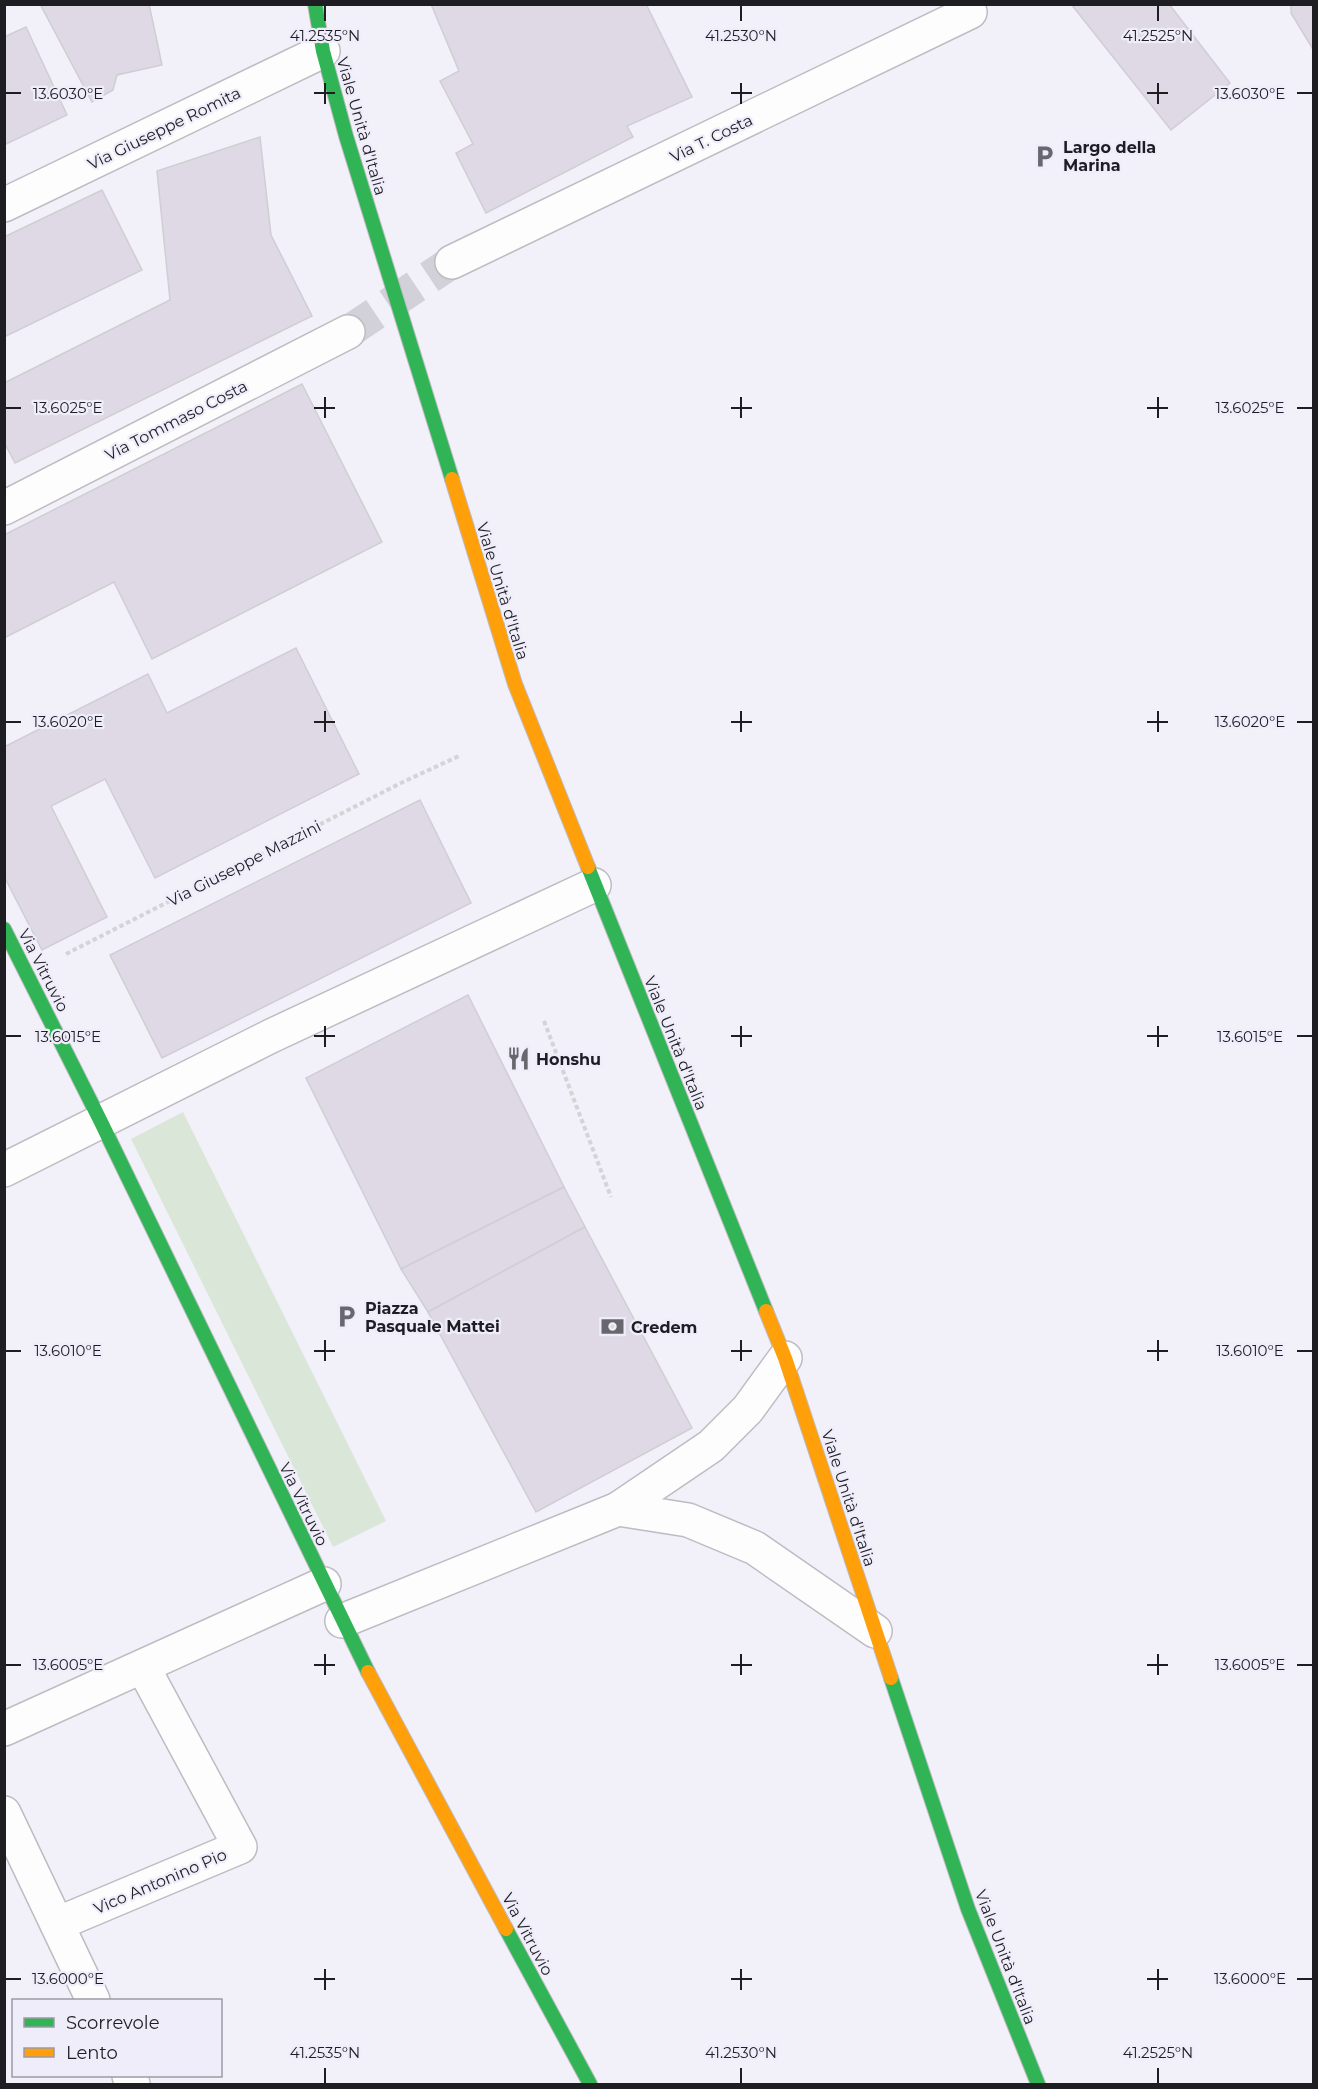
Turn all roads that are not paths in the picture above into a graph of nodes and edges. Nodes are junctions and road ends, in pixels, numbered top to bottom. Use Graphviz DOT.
graph roads {
  1 [pos="315,4"];
  2 [pos="970,12"];
  3 [pos="323,51"];
  4 [pos="4,205"];
  5 [pos="452,262"];
  6 [pos="348,332"];
  7 [pos="4,508"];
  8 [pos="594,885"];
  9 [pos="4,929"];
  10 [pos="100,1120"];
  11 [pos="4,1170"];
  12 [pos="785,1358"];
  13 [pos="618,1509"];
  14 [pos="324,1584"];
  15 [pos="342,1621"];
  16 [pos="875,1631"];
  17 [pos="143,1667"];
  18 [pos="4,1729"];
  19 [pos="4,1814"];
  20 [pos="57,1924"];
  21 [pos="92,1999"];
  22 [pos="590,2085"];
  23 [pos="1038,2085"];
  1 -- 3 [label="main road, Viale Unità d'Italia"];
  2 -- 5 [label="street, Via T. Costa"];
  3 -- 4 [label="street, Via Giuseppe Romita"];
  3 -- 8 [label="main road, Viale Unità d'Italia"];
  6 -- 7 [label="street, Via Tommaso Costa"];
  8 -- 10 [label="street"];
  8 -- 12 [label="main road, Viale Unità d'Italia"];
  9 -- 10 [label="main road, Via Vitruvio"];
  10 -- 11 [label="street"];
  10 -- 14 [label="main road, Via Vitruvio"];
  12 -- 13 [label="street"];
  12 -- 16 [label="main road, Viale Unità d'Italia"];
  13 -- 15 [label="street"];
  13 -- 16 [label="street"];
  14 -- 15 [label="main road, Via Vitruvio"];
  14 -- 17 [label="street"];
  15 -- 22 [label="main road, Via Vitruvio"];
  16 -- 23 [label="main road, Viale Unità d'Italia"];
  17 -- 18 [label="street"];
  17 -- 20 [label="street, Vico Antonino Pio"];
  19 -- 20 [label="street"];
  20 -- 21 [label="street"];
}
